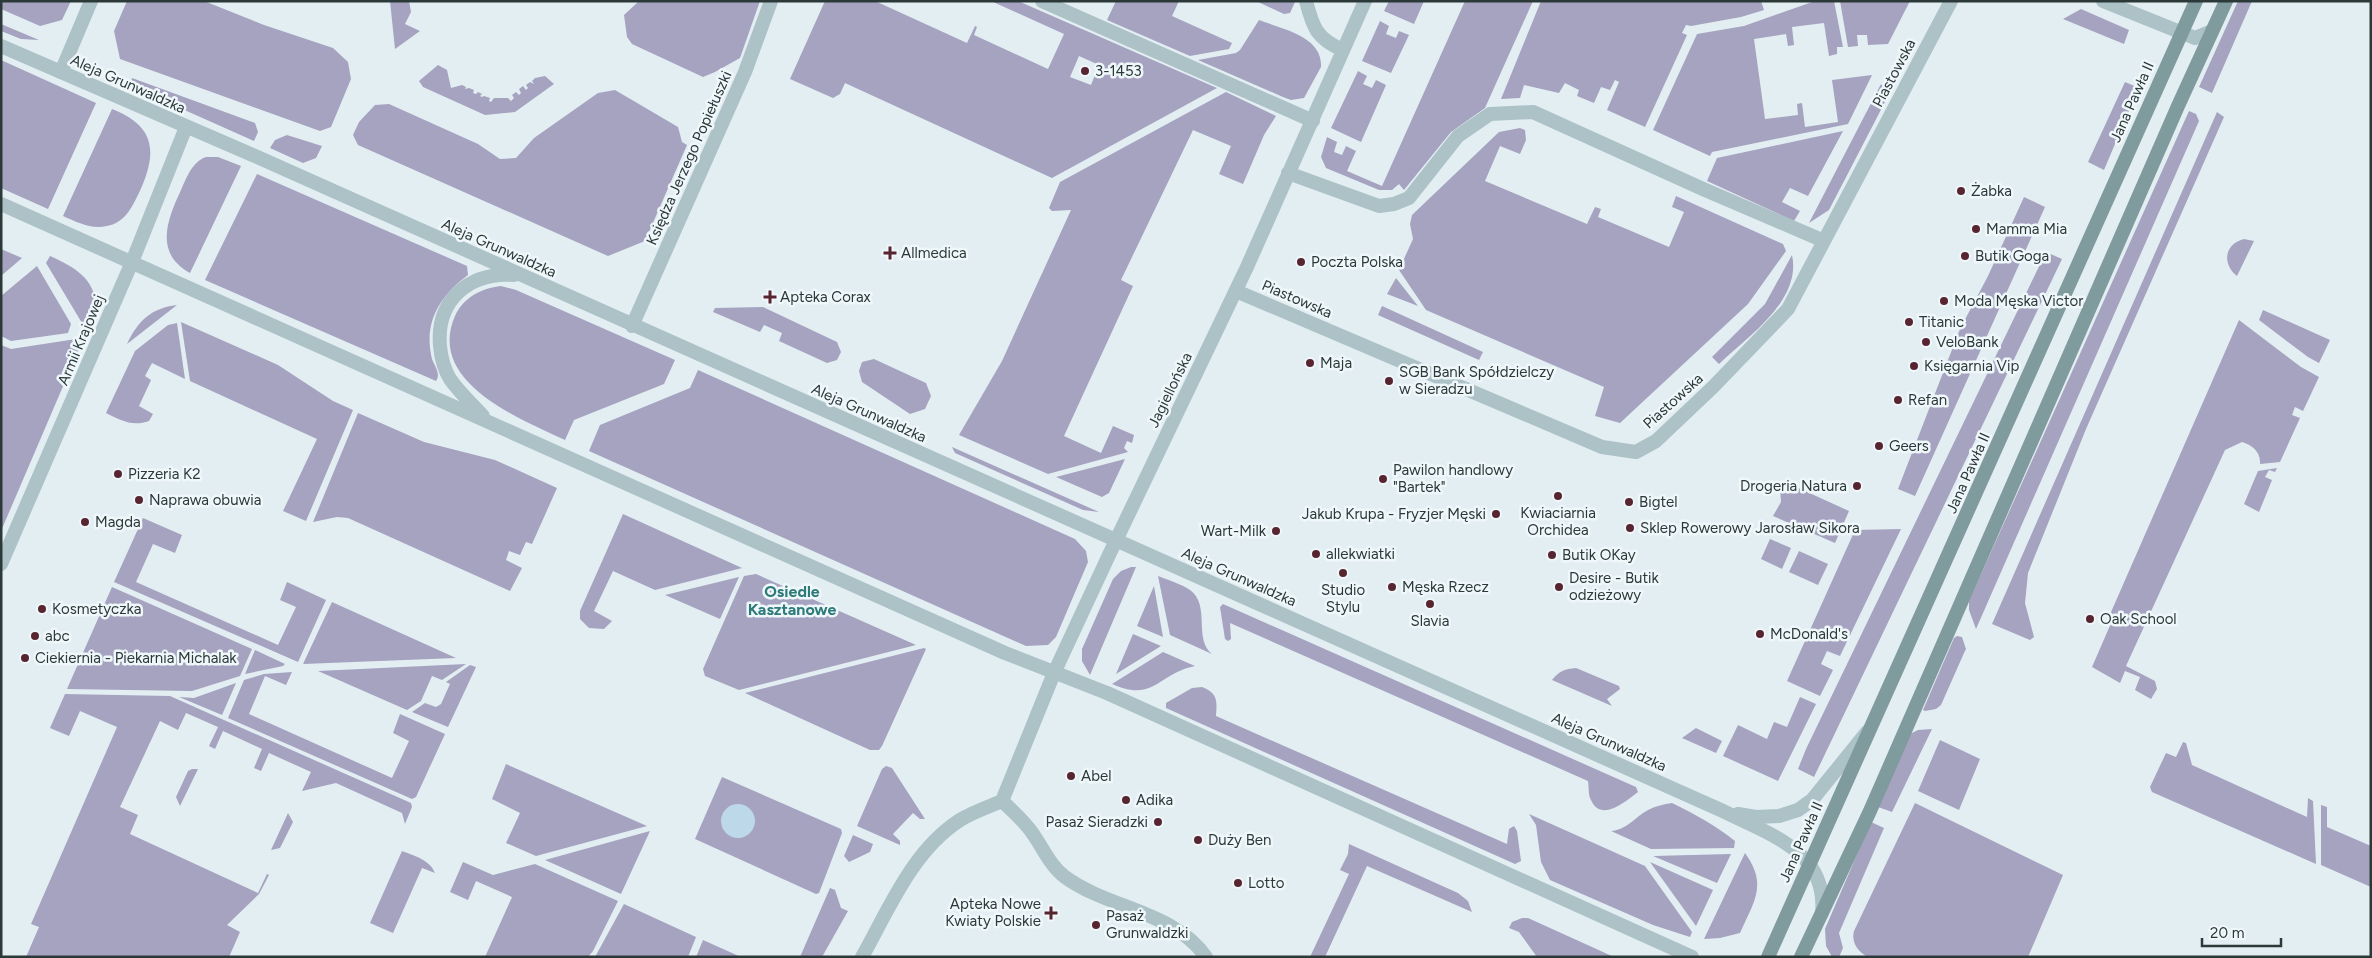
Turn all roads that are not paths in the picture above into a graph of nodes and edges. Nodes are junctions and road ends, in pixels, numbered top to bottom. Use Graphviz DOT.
graph roads {
  1 [pos="91,1"];
  2 [pos="772,1"];
  3 [pos="1042,1"];
  4 [pos="1306,1"];
  5 [pos="1365,1"];
  6 [pos="1951,1"];
  7 [pos="2103,1"];
  8 [pos="2196,1"];
  9 [pos="2226,1"];
  10 [pos="2212,30"];
  11 [pos="2181,35"];
  12 [pos="1,46"];
  13 [pos="1343,50"];
  14 [pos="61,72"];
  15 [pos="1313,120"];
  16 [pos="186,127"];
  17 [pos="1288,173"];
  18 [pos="1,204"];
  19 [pos="1824,241"];
  20 [pos="132,262"];
  21 [pos="522,276"];
  22 [pos="1236,291"];
  23 [pos="632,326"];
  24 [pos="486,420"];
  25 [pos="1115,541"];
  26 [pos="1,564"];
  27 [pos="1054,673"];
  28 [pos="1870,728"];
  29 [pos="1002,801"];
  30 [pos="1722,811"];
  31 [pos="1809,863"];
  32 [pos="1822,914"];
  33 [pos="1690,956"];
  34 [pos="862,957"];
  35 [pos="1206,957"];
  36 [pos="1768,957"];
  37 [pos="1801,957"];
  1 -- 14 [label="street"];
  2 -- 23 [label="street, Księdza Jerzego Popiełuszki"];
  3 -- 15 [label="street"];
  4 -- 13 [label="street"];
  5 -- 13 [label="street, Jagiellońska"];
  6 -- 19 [label="street, Piastowska"];
  7 -- 11 [label="street"];
  8 -- 11 [label="main road, Jana Pawła II"];
  9 -- 10 [label="main road"];
  10 -- 11 [label="street"];
  10 -- 32 [label="main road"];
  11 -- 28 [label="main road, Jana Pawła II"];
  12 -- 14 [label="street, Aleja Grunwaldzka"];
  13 -- 15 [label="street, Jagiellońska"];
  14 -- 16 [label="street, Aleja Grunwaldzka"];
  15 -- 17 [label="street, Jagiellońska"];
  16 -- 20 [label="street, Armii Krajowej"];
  16 -- 21 [label="street, Aleja Grunwaldzka"];
  17 -- 19 [label="street"];
  17 -- 22 [label="street, Jagiellońska"];
  18 -- 20 [label="street"];
  19 -- 22 [label="street, Piastowska"];
  20 -- 24 [label="street"];
  20 -- 26 [label="street, Armii Krajowej"];
  21 -- 23 [label="street, Aleja Grunwaldzka"];
  21 -- 24 [label="street"];
  22 -- 25 [label="street, Jagiellońska"];
  23 -- 25 [label="street, Aleja Grunwaldzka"];
  24 -- 27 [label="street"];
  25 -- 27 [label="street, Jagiellońska"];
  25 -- 30 [label="street, Aleja Grunwaldzka"];
  27 -- 29 [label="street, Jagiellońska"];
  27 -- 33 [label="street"];
  28 -- 30 [label="street, Aleja Grunwaldzka"];
  28 -- 31 [label="main road, Jana Pawła II"];
  29 -- 34 [label="street"];
  29 -- 35 [label="street"];
  30 -- 31 [label="street, Aleja Grunwaldzka"];
  31 -- 32 [label="street, Aleja Grunwaldzka"];
  31 -- 36 [label="main road, Jana Pawła II"];
  32 -- 37 [label="main road"];
}
